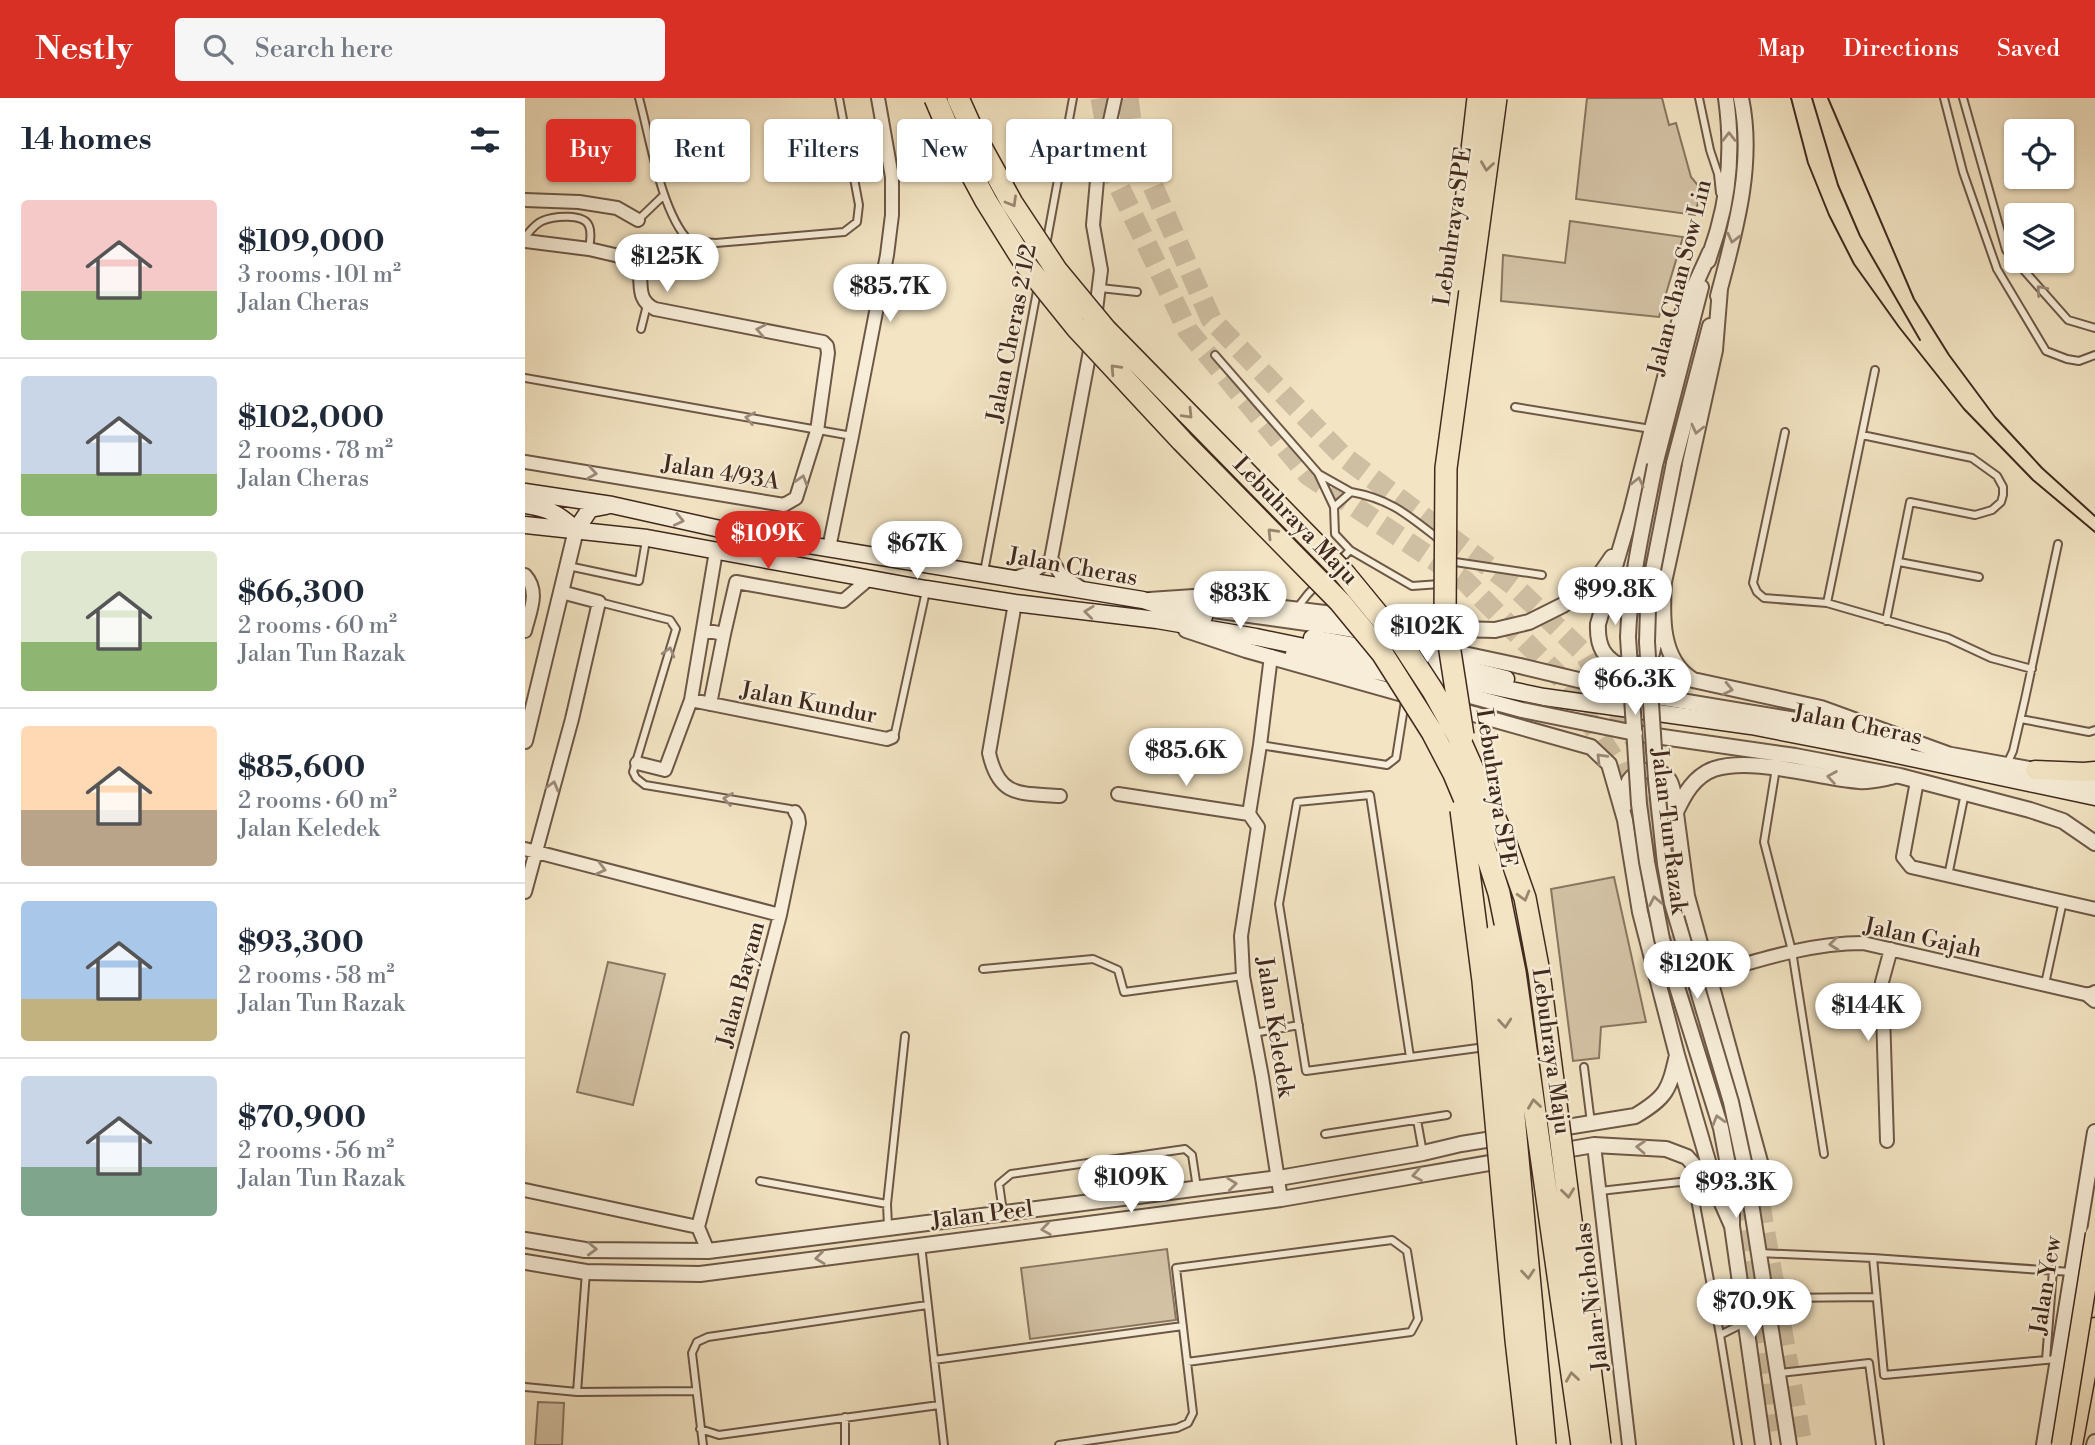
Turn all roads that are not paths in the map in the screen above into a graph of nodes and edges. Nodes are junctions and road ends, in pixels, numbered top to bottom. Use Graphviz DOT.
graph roads {
  1 [pos="639,98"];
  2 [pos="839,98"];
  3 [pos="878,98"];
  4 [pos="935,98"];
  5 [pos="958,98"];
  6 [pos="1073,98"];
  7 [pos="1115,98"];
  8 [pos="1478,98"];
  9 [pos="1496,98"];
  10 [pos="1699,98"];
  11 [pos="1725,98"];
  12 [pos="1741,98"];
  13 [pos="1944,98"];
  14 [pos="1963,98"];
  15 [pos="664,195"];
  16 [pos="525,200"];
  17 [pos="1722,208"];
  18 [pos="638,220"];
  19 [pos="525,239"];
  20 [pos="589,249"];
  21 [pos="1710,252"];
  22 [pos="1043,260"];
  23 [pos="1040,274"];
  24 [pos="1100,288"];
  25 [pos="1720,289"];
  26 [pos="1137,292"];
  27 [pos="647,305"];
  28 [pos="2095,328"];
  29 [pos="641,329"];
  30 [pos="1215,355"];
  31 [pos="2095,355"];
  32 [pos="1875,370"];
  33 [pos="525,378"];
  34 [pos="1515,407"];
  35 [pos="1650,429"];
  36 [pos="817,431"];
  37 [pos="1785,432"];
  38 [pos="1862,435"];
  39 [pos="852,436"];
  40 [pos="525,462"];
  41 [pos="1674,463"];
  42 [pos="1655,465"];
  43 [pos="1318,473"];
  44 [pos="525,492"];
  45 [pos="1351,492"];
  46 [pos="525,505"];
  47 [pos="612,505"];
  48 [pos="1334,507"];
  49 [pos="525,526"];
  50 [pos="576,530"];
  51 [pos="647,538"];
  52 [pos="2059,544"];
  53 [pos="1619,547"];
  54 [pos="829,548"];
  55 [pos="716,551"];
  56 [pos="1350,551"];
  57 [pos="1051,559"];
  58 [pos="1455,562"];
  59 [pos="1899,562"];
  60 [pos="568,566"];
  61 [pos="984,573"];
  62 [pos="525,575"];
  63 [pos="1542,575"];
  64 [pos="1979,577"];
  65 [pos="1010,578"];
  66 [pos="869,579"];
  67 [pos="926,589"];
  68 [pos="1088,591"];
  69 [pos="561,592"];
  70 [pos="1143,600"];
  71 [pos="599,602"];
  72 [pos="1015,603"];
  73 [pos="1827,603"];
  74 [pos="1296,610"];
  75 [pos="1662,612"];
  76 [pos="1157,620"];
  77 [pos="1886,621"];
  78 [pos="703,630"];
  79 [pos="525,631"];
  80 [pos="724,634"];
  81 [pos="1271,656"];
  82 [pos="2032,668"];
  83 [pos="1633,693"];
  84 [pos="1651,695"];
  85 [pos="1406,696"];
  86 [pos="691,700"];
  87 [pos="710,704"];
  88 [pos="1609,707"];
  89 [pos="2021,719"];
  90 [pos="2095,730"];
  91 [pos="1635,733"];
  92 [pos="892,737"];
  93 [pos="1654,737"];
  94 [pos="525,741"];
  95 [pos="1260,745"];
  96 [pos="1953,756"];
  97 [pos="637,763"];
  98 [pos="2007,765"];
  99 [pos="1776,768"];
  100 [pos="2035,769"];
  101 [pos="2095,771"];
  102 [pos="1900,776"];
  103 [pos="1917,781"];
  104 [pos="2095,785"];
  105 [pos="1965,793"];
  106 [pos="1118,794"];
  107 [pos="1060,796"];
  108 [pos="2095,797"];
  109 [pos="795,812"];
  110 [pos="1676,812"];
  111 [pos="1249,814"];
  112 [pos="1625,820"];
  113 [pos="2095,843"];
  114 [pos="530,850"];
  115 [pos="1948,876"];
  116 [pos="525,892"];
  117 [pos="2063,901"];
  118 [pos="2095,909"];
  119 [pos="780,915"];
  120 [pos="1891,949"];
  121 [pos="1792,951"];
  122 [pos="983,969"];
  123 [pos="1708,975"];
  124 [pos="1243,976"];
  125 [pos="2045,984"];
  126 [pos="2093,996"];
  127 [pos="1299,1025"];
  128 [pos="1254,1032"];
  129 [pos="905,1036"];
  130 [pos="1478,1048"];
  131 [pos="1677,1055"];
  132 [pos="1410,1057"];
  133 [pos="1584,1067"];
  134 [pos="1447,1115"];
  135 [pos="1417,1120"];
  136 [pos="1591,1123"];
  137 [pos="2095,1132"];
  138 [pos="1325,1134"];
  139 [pos="1887,1141"];
  140 [pos="1461,1144"];
  141 [pos="1594,1145"];
  142 [pos="1423,1153"];
  143 [pos="1824,1154"];
  144 [pos="1464,1167"];
  145 [pos="1279,1178"];
  146 [pos="760,1181"];
  147 [pos="1749,1186"];
  148 [pos="1197,1188"];
  149 [pos="525,1190"];
  150 [pos="1600,1191"];
  151 [pos="1717,1192"];
  152 [pos="1281,1199"];
  153 [pos="887,1204"];
  154 [pos="1004,1214"];
  155 [pos="1732,1226"];
  156 [pos="698,1227"];
  157 [pos="888,1228"];
  158 [pos="2095,1234"];
  159 [pos="525,1240"];
  160 [pos="921,1245"];
  161 [pos="708,1251"];
  162 [pos="1759,1253"];
  163 [pos="1873,1258"];
  164 [pos="525,1262"];
  165 [pos="2053,1270"];
  166 [pos="586,1272"];
  167 [pos="2072,1272"];
  168 [pos="1876,1297"];
  169 [pos="1766,1298"];
  170 [pos="2067,1305"];
  171 [pos="927,1306"];
  172 [pos="2095,1318"];
  173 [pos="1746,1322"];
  174 [pos="1183,1326"];
  175 [pos="2095,1327"];
  176 [pos="1720,1335"];
  177 [pos="2052,1359"];
  178 [pos="934,1360"];
  179 [pos="1187,1362"];
  180 [pos="1778,1374"];
  181 [pos="525,1387"];
  182 [pos="695,1391"];
  183 [pos="577,1392"];
  184 [pos="939,1405"];
  185 [pos="845,1417"];
  186 [pos="700,1429"];
  187 [pos="2049,1444"];
  188 [pos="703,1445"];
  189 [pos="845,1445"];
  190 [pos="944,1445"];
  191 [pos="1059,1445"];
  192 [pos="1528,1445"];
  193 [pos="1545,1445"];
  194 [pos="1582,1445"];
  195 [pos="1600,1445"];
  196 [pos="1629,1445"];
  197 [pos="1738,1445"];
  198 [pos="1763,1445"];
  199 [pos="1789,1445"];
  200 [pos="1880,1445"];
  201 [pos="2073,1445"];
  1 -- 15 [label="lane"];
  2 -- 15 [label="lane"];
  3 -- 39 [label="street"];
  194 -- 4 [label="highway, Lebuhraya Maju, one-way, bridge"];
  5 -- 195 [label="highway, Lebuhraya Maju, one-way, bridge"];
  6 -- 22 [label="lane, Jalan Cheras 2 1/2"];
  7 -- 24 [label="street"];
  8 -- 192 [label="highway, Lebuhraya SPE, bridge"];
  9 -- 193 [label="highway, Lebuhraya SPE, one-way, bridge"];
  10 -- 17 [label="lane"];
  17 -- 11 [label="street, Jalan Chan Sow Lin, one-way"];
  12 -- 25 [label="street, Jalan Chan Sow Lin, one-way"];
  13 -- 31 [label="lane"];
  28 -- 14 [label="lane, one-way"];
  15 -- 18 [label="lane"];
  16 -- 18 [label="street"];
  17 -- 21 [label="street, Jalan Chan Sow Lin"];
  19 -- 20 [label="street"];
  19 -- 20 [label="lane"];
  20 -- 27 [label="street"];
  21 -- 35 [label="street"];
  21 -- 42 [label="street, Jalan Chan Sow Lin"];
  23 -- 61 [label="lane, Jalan Cheras 2 1/2"];
  24 -- 26 [label="lane"];
  24 -- 57 [label="street"];
  25 -- 41 [label="street, Jalan Chan Sow Lin"];
  25 -- 75 [label="street, one-way"];
  27 -- 29 [label="lane"];
  36 -- 27 [label="street, Jalan 4/93A, one-way"];
  30 -- 43 [label="lane"];
  32 -- 38 [label="lane"];
  36 -- 33 [label="lane, one-way"];
  34 -- 35 [label="lane"];
  53 -- 35 [label="street, one-way"];
  36 -- 39 [label="lane"];
  40 -- 36 [label="street, Jalan 4/93A, one-way"];
  37 -- 73 [label="lane"];
  38 -- 59 [label="lane"];
  38 -- 73 [label="lane"];
  39 -- 54 [label="street"];
  41 -- 84 [label="street, Jalan Tun Razak, bridge"];
  42 -- 83 [label="street, Jalan Tun Razak, bridge"];
  43 -- 45 [label="lane"];
  43 -- 48 [label="lane"];
  44 -- 47 [label="main road, Jalan Cheras"];
  45 -- 48 [label="lane"];
  45 -- 58 [label="lane"];
  46 -- 50 [label="main road"];
  47 -- 50 [label="main road"];
  47 -- 54 [label="main road, Jalan Cheras, one-way"];
  48 -- 56 [label="lane"];
  49 -- 50 [label="main road, Jalan Cheras"];
  50 -- 51 [label="main road, Jalan Cheras"];
  50 -- 60 [label="street"];
  51 -- 55 [label="main road, Jalan Cheras"];
  51 -- 60 [label="lane"];
  52 -- 82 [label="lane"];
  53 -- 74 [label="street"];
  53 -- 75 [label="street"];
  54 -- 61 [label="main road, Jalan Cheras"];
  55 -- 66 [label="main road, Jalan Cheras"];
  55 -- 78 [label="street"];
  56 -- 58 [label="lane"];
  56 -- 74 [label="lane"];
  57 -- 65 [label="street"];
  57 -- 68 [label="street"];
  58 -- 63 [label="lane"];
  59 -- 64 [label="lane"];
  59 -- 77 [label="lane"];
  60 -- 69 [label="street"];
  61 -- 65 [label="main road, Jalan Cheras"];
  62 -- 79 [label="street"];
  65 -- 68 [label="main road, Jalan Cheras"];
  66 -- 67 [label="main road, Jalan Cheras"];
  66 -- 80 [label="street"];
  67 -- 72 [label="main road, Jalan Cheras"];
  67 -- 92 [label="lane, Jalan Kundur"];
  68 -- 70 [label="main road, Jalan Cheras"];
  69 -- 71 [label="street"];
  69 -- 94 [label="street"];
  70 -- 74 [label="street"];
  70 -- 83 [label="street, bridge"];
  70 -- 88 [label="main road, Jalan Cheras"];
  97 -- 71 [label="lane, one-way"];
  114 -- 71 [label="street, one-way"];
  76 -- 72 [label="main road, Jalan Cheras, one-way"];
  72 -- 107 [label="street"];
  73 -- 77 [label="lane"];
  75 -- 96 [label="street, one-way"];
  76 -- 81 [label="street"];
  76 -- 88 [label="main road, Jalan Cheras"];
  76 -- 91 [label="street, bridge"];
  77 -- 82 [label="lane"];
  78 -- 80 [label="street"];
  78 -- 86 [label="street"];
  80 -- 87 [label="street"];
  81 -- 85 [label="street"];
  81 -- 95 [label="street, Jalan Keledek"];
  82 -- 89 [label="lane"];
  83 -- 84 [label="street, bridge"];
  83 -- 91 [label="street, Jalan Tun Razak, bridge"];
  84 -- 93 [label="street, Jalan Tun Razak, bridge"];
  84 -- 96 [label="street"];
  85 -- 95 [label="lane"];
  112 -- 85 [label="street, one-way"];
  86 -- 87 [label="street, Jalan Kundur"];
  86 -- 97 [label="street"];
  87 -- 92 [label="street, Jalan Kundur"];
  88 -- 108 [label="main road, Jalan Cheras"];
  89 -- 90 [label="lane"];
  89 -- 98 [label="lane"];
  91 -- 93 [label="street, bridge"];
  155 -- 91 [label="street, Jalan Tun Razak, one-way, bridge"];
  93 -- 102 [label="street"];
  93 -- 147 [label="street, Jalan Tun Razak, bridge"];
  95 -- 111 [label="street, Jalan Keledek"];
  96 -- 98 [label="street"];
  109 -- 97 [label="lane, one-way"];
  98 -- 100 [label="street"];
  102 -- 99 [label="street, one-way"];
  99 -- 110 [label="street"];
  99 -- 121 [label="lane"];
  100 -- 101 [label="main road"];
  100 -- 104 [label="street"];
  102 -- 103 [label="street"];
  103 -- 105 [label="street"];
  103 -- 115 [label="street"];
  105 -- 113 [label="street"];
  105 -- 115 [label="lane"];
  106 -- 111 [label="street"];
  109 -- 119 [label="street"];
  110 -- 112 [label="street"];
  110 -- 123 [label="street"];
  111 -- 124 [label="street, Jalan Keledek"];
  112 -- 131 [label="street"];
  114 -- 116 [label="street"];
  114 -- 119 [label="street, Jalan Bayam, one-way"];
  115 -- 117 [label="street"];
  117 -- 118 [label="street"];
  117 -- 125 [label="lane"];
  119 -- 156 [label="street, Jalan Bayam"];
  120 -- 121 [label="street, Jalan Gajah, one-way"];
  120 -- 125 [label="street, Jalan Gajah"];
  120 -- 139 [label="street"];
  121 -- 123 [label="street, Jalan Gajah"];
  121 -- 143 [label="lane"];
  122 -- 124 [label="lane"];
  123 -- 147 [label="street"];
  124 -- 128 [label="street, Jalan Keledek"];
  125 -- 126 [label="street, Jalan Gajah"];
  127 -- 128 [label="lane"];
  127 -- 132 [label="lane"];
  127 -- 132 [label="lane"];
  128 -- 145 [label="street, Jalan Keledek"];
  129 -- 153 [label="lane"];
  130 -- 132 [label="lane"];
  131 -- 136 [label="street, Jalan Peel"];
  131 -- 151 [label="street"];
  133 -- 136 [label="lane"];
  134 -- 135 [label="lane"];
  135 -- 138 [label="lane"];
  135 -- 142 [label="lane"];
  136 -- 140 [label="street, Jalan Peel"];
  137 -- 167 [label="street, Jalan Yew"];
  140 -- 142 [label="street, Jalan Peel"];
  140 -- 144 [label="street"];
  141 -- 144 [label="street, Jalan Peel"];
  141 -- 150 [label="street, Jalan Nicholas"];
  151 -- 141 [label="street, Jalan Peel, one-way"];
  142 -- 145 [label="street, Jalan Peel"];
  144 -- 152 [label="street, Jalan Peel, one-way"];
  148 -- 145 [label="street, Jalan Peel, one-way"];
  145 -- 152 [label="street, Jalan Keledek"];
  146 -- 153 [label="lane"];
  147 -- 162 [label="street, Jalan Tun Razak"];
  148 -- 154 [label="street, Jalan Peel"];
  148 -- 154 [label="lane"];
  149 -- 156 [label="street"];
  150 -- 176 [label="lane"];
  150 -- 196 [label="street, Jalan Nicholas"];
  151 -- 155 [label="street"];
  152 -- 160 [label="street, Jalan Peel, one-way"];
  153 -- 157 [label="lane"];
  154 -- 157 [label="street, Jalan Peel"];
  155 -- 173 [label="street, Jalan Tun Razak"];
  156 -- 161 [label="street"];
  157 -- 161 [label="street, Jalan Peel"];
  158 -- 187 [label="main road, Jalan Yew, bridge"];
  159 -- 161 [label="street, Jalan Peel, one-way"];
  160 -- 166 [label="street, Jalan Peel, one-way"];
  160 -- 171 [label="lane"];
  162 -- 163 [label="lane"];
  162 -- 169 [label="street, Jalan Tun Razak"];
  163 -- 165 [label="lane"];
  163 -- 168 [label="lane"];
  164 -- 166 [label="street, Jalan Peel"];
  165 -- 167 [label="lane"];
  165 -- 177 [label="lane"];
  166 -- 183 [label="lane"];
  167 -- 170 [label="street, Jalan Yew"];
  168 -- 169 [label="lane"];
  168 -- 177 [label="lane"];
  169 -- 180 [label="street, Jalan Tun Razak"];
  170 -- 172 [label="street"];
  170 -- 177 [label="street, Jalan Yew"];
  171 -- 178 [label="lane"];
  171 -- 182 [label="lane"];
  173 -- 176 [label="lane"];
  173 -- 198 [label="street, Jalan Tun Razak"];
  174 -- 178 [label="lane"];
  174 -- 179 [label="lane"];
  174 -- 179 [label="lane"];
  175 -- 201 [label="main road"];
  176 -- 197 [label="lane"];
  177 -- 187 [label="street, Jalan Yew"];
  178 -- 184 [label="lane"];
  179 -- 191 [label="lane"];
  180 -- 199 [label="street, Jalan Tun Razak"];
  180 -- 200 [label="lane"];
  181 -- 183 [label="lane"];
  182 -- 183 [label="lane"];
  182 -- 186 [label="lane"];
  184 -- 185 [label="lane"];
  184 -- 190 [label="lane"];
  185 -- 186 [label="lane"];
  185 -- 189 [label="lane"];
  186 -- 188 [label="lane"];
}
